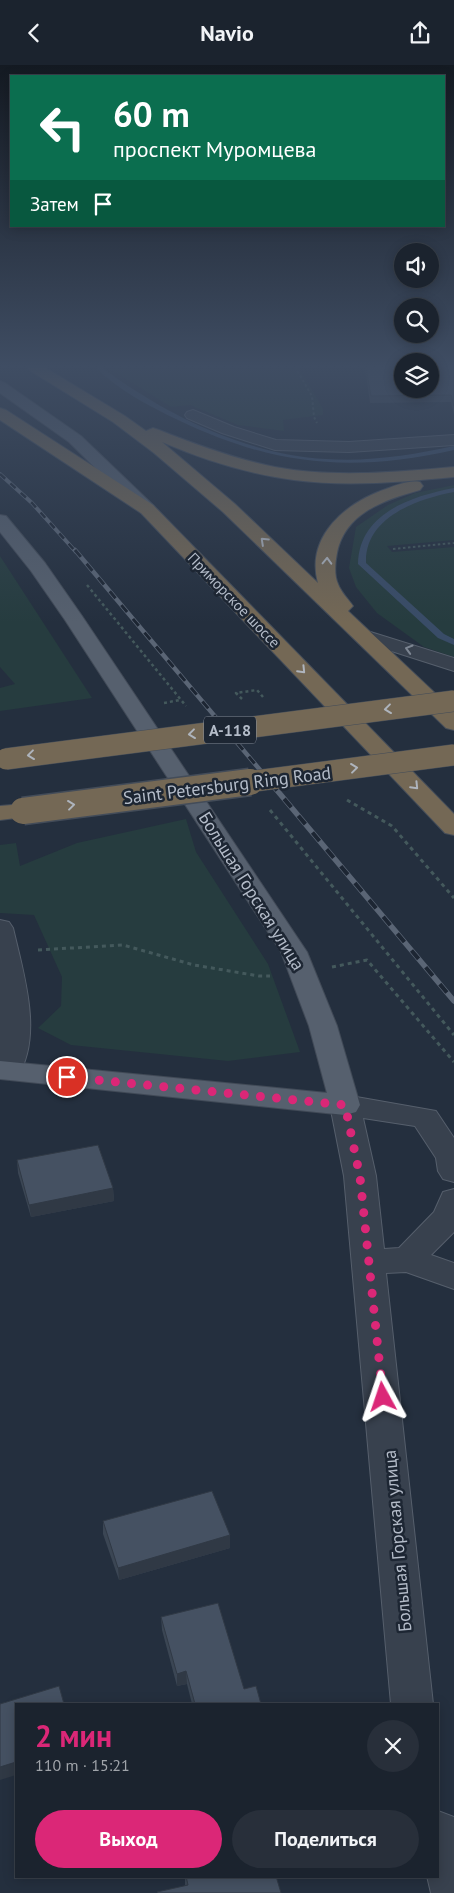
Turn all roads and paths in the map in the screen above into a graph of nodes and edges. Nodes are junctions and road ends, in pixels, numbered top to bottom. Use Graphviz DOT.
graph roads {
  1 [pos="60,452"];
  2 [pos="89,452"];
  3 [pos="164,452"];
  4 [pos="204,452"];
  5 [pos="454,472"];
  6 [pos="454,477"];
  7 [pos="147,509"];
  8 [pos="0,520"];
  9 [pos="454,543"];
  10 [pos="393,549"];
  11 [pos="364,636"];
  12 [pos="454,665"];
  13 [pos="180,700"];
  14 [pos="454,701"];
  15 [pos="162,703"];
  16 [pos="454,723"];
  17 [pos="454,755"];
  18 [pos="3,759"];
  19 [pos="433,805"];
  20 [pos="12,812"];
  21 [pos="454,823"];
  22 [pos="454,828"];
  23 [pos="2,940"];
  24 [pos="331,967"];
  25 [pos="275,975"];
  26 [pos="454,1062"];
  27 [pos="4,1070"];
  28 [pos="345,1105"];
  29 [pos="454,1171"];
  30 [pos="454,1200"];
  31 [pos="407,1260"];
  32 [pos="370,1261"];
  33 [pos="454,1277"];
  34 [pos="412,1703"];
  35 [pos="439,1837"];
  36 [pos="454,1893"];
  1 -- 7 [label="highway"];
  2 -- 7 [label="main road, Приморское шоссе"];
  11 -- 3 [label="highway, one-way"];
  4 -- 5 [label="highway"];
  11 -- 6 [label="highway, one-way"];
  7 -- 19 [label="highway, Приморское шоссе, one-way"];
  8 -- 28 [label="main road, Большая Горская улица"];
  9 -- 10 [label="path"];
  12 -- 11 [label="street, one-way"];
  11 -- 16 [label="highway"];
  13 -- 15 [label="path"];
  14 -- 18 [label="highway, А-118, one-way, bridge"];
  20 -- 17 [label="highway, Saint Petersburg Ring Road, one-way, bridge"];
  19 -- 21 [label="highway"];
  19 -- 22 [label="highway, Приморское шоссе"];
  23 -- 25 [label="path"];
  23 -- 27 [label="street"];
  24 -- 26 [label="path"];
  27 -- 28 [label="main road"];
  28 -- 29 [label="street"];
  28 -- 32 [label="street, Большая Горская улица"];
  30 -- 31 [label="street"];
  31 -- 32 [label="street"];
  31 -- 33 [label="street"];
  32 -- 34 [label="street, Большая Горская улица"];
  35 -- 36 [label="street"];
}
